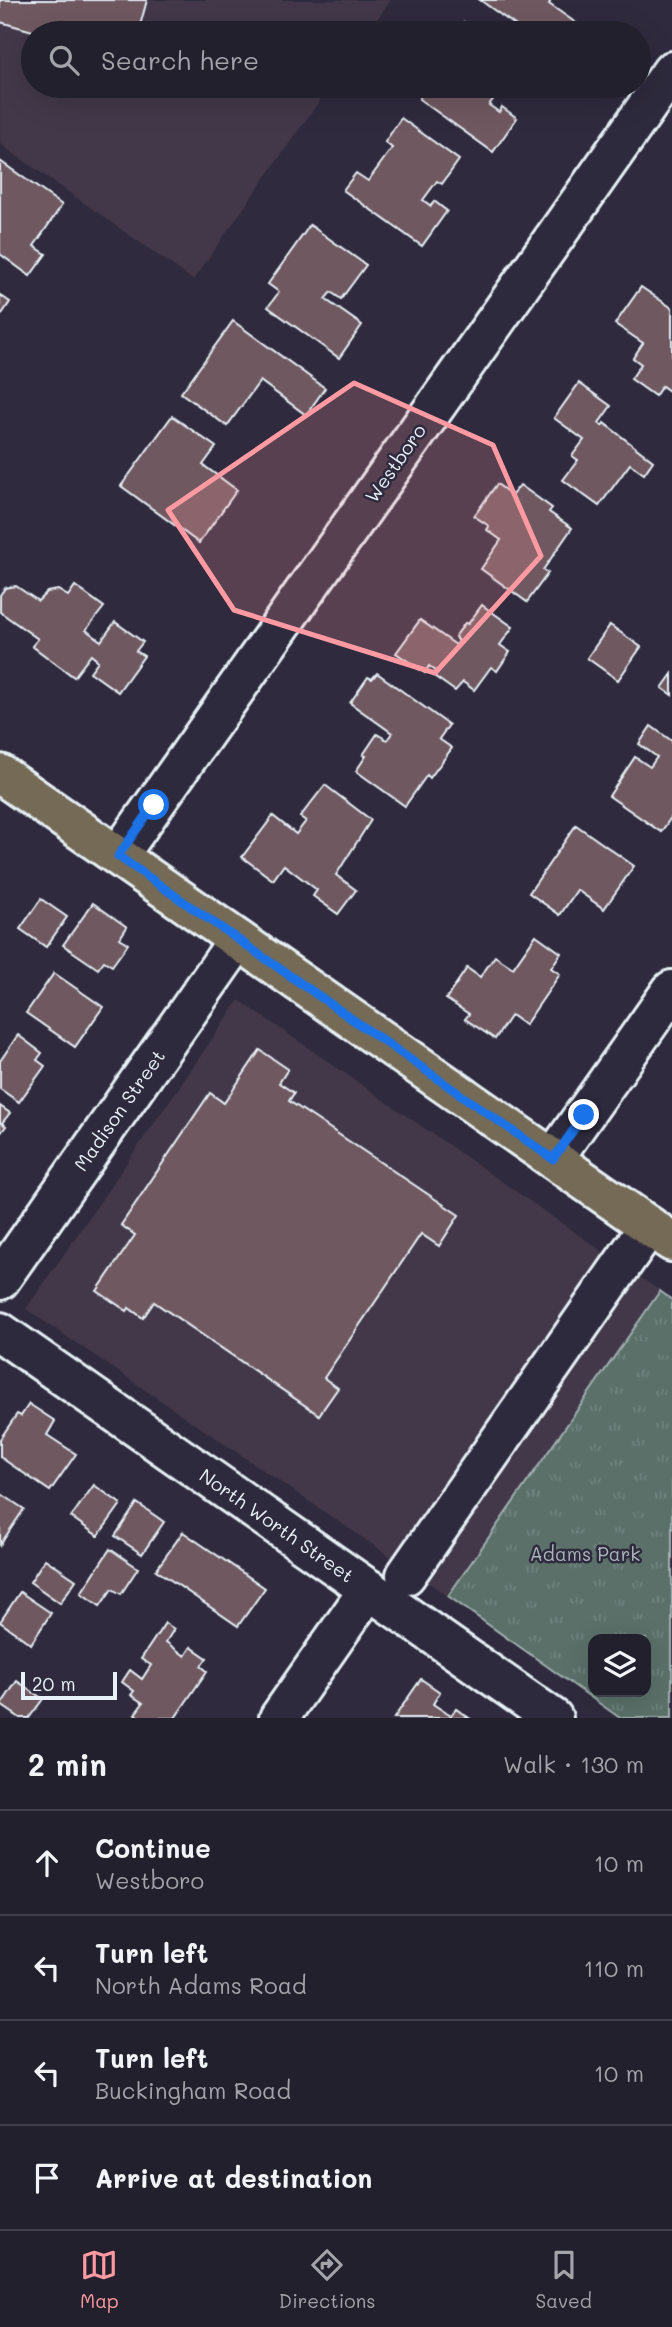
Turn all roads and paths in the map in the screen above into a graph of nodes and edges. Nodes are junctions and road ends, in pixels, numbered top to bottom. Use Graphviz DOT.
graph roads {
  1 [pos="672,71"];
  2 [pos="0,774"];
  3 [pos="118,856"];
  4 [pos="238,940"];
  5 [pos="672,989"];
  6 [pos="553,1159"];
  7 [pos="661,1234"];
  8 [pos="0,1279"];
  9 [pos="0,1332"];
  10 [pos="406,1575"];
  11 [pos="369,1589"];
  12 [pos="279,1718"];
  13 [pos="553,1718"];
  1 -- 3 [label="street, Westboro"];
  2 -- 3 [label="main road"];
  3 -- 4 [label="main road"];
  4 -- 6 [label="main road"];
  4 -- 8 [label="street, Madison Street"];
  5 -- 6 [label="street"];
  6 -- 7 [label="main road"];
  7 -- 10 [label="street"];
  9 -- 11 [label="street, North Worth Street"];
  11 -- 12 [label="street"];
  11 -- 13 [label="street, North Worth Street"];
}
